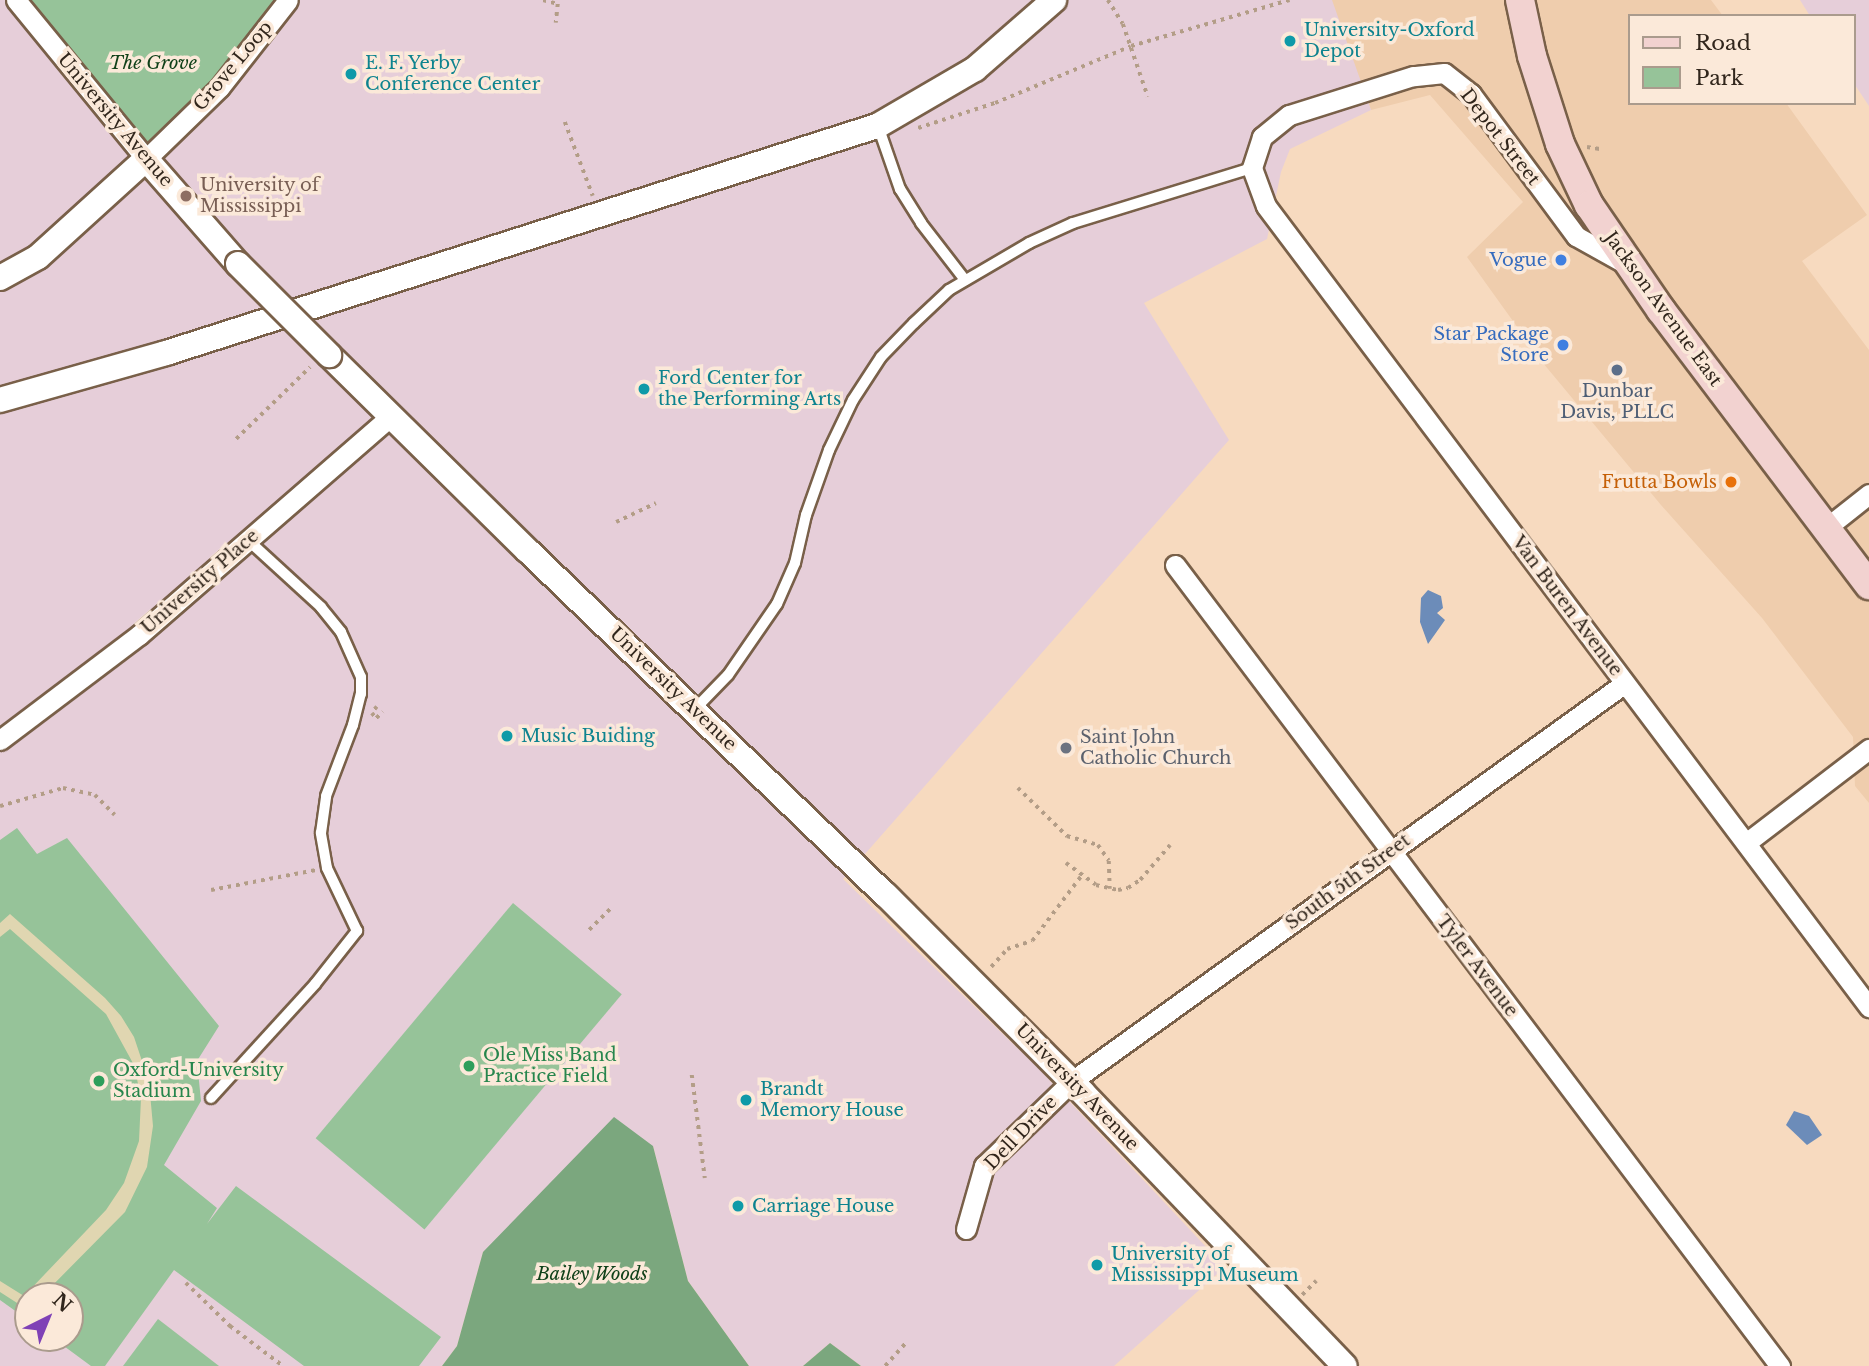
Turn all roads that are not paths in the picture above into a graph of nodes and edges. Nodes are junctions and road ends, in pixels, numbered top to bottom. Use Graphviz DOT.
graph roads {
  1 [pos="16,0"];
  2 [pos="288,0"];
  3 [pos="1054,0"];
  4 [pos="1520,0"];
  5 [pos="877,126"];
  6 [pos="146,159"];
  7 [pos="1252,167"];
  8 [pos="1630,266"];
  9 [pos="0,278"];
  10 [pos="965,280"];
  11 [pos="0,400"];
  12 [pos="392,415"];
  13 [pos="1869,494"];
  14 [pos="1826,528"];
  15 [pos="248,540"];
  16 [pos="1175,565"];
  17 [pos="1869,584"];
  18 [pos="1625,683"];
  19 [pos="695,709"];
  20 [pos="0,740"];
  21 [pos="1869,749"];
  22 [pos="1746,843"];
  23 [pos="1391,851"];
  24 [pos="1869,1007"];
  25 [pos="1072,1081"];
  26 [pos="211,1098"];
  27 [pos="966,1229"];
  28 [pos="1345,1366"];
  29 [pos="1780,1366"];
  1 -- 6 [label="street, University Avenue"];
  2 -- 6 [label="street, Grove Loop"];
  3 -- 5 [label="street"];
  4 -- 8 [label="main road, Jackson Avenue East"];
  5 -- 10 [label="lane"];
  5 -- 11 [label="street"];
  6 -- 9 [label="street"];
  6 -- 12 [label="street, University Avenue, bridge"];
  7 -- 8 [label="street, Depot Street"];
  7 -- 10 [label="lane"];
  7 -- 18 [label="street, Van Buren Avenue"];
  8 -- 14 [label="main road, Jackson Avenue East"];
  10 -- 19 [label="lane"];
  12 -- 15 [label="street, University Place"];
  12 -- 19 [label="street, University Avenue"];
  13 -- 14 [label="street"];
  14 -- 17 [label="main road, Jackson Avenue East"];
  15 -- 20 [label="street, University Place"];
  15 -- 26 [label="lane"];
  16 -- 23 [label="street, Tyler Avenue"];
  18 -- 22 [label="street, Van Buren Avenue"];
  18 -- 23 [label="street, South 5th Street"];
  19 -- 25 [label="street, University Avenue"];
  21 -- 22 [label="street"];
  22 -- 24 [label="street, Van Buren Avenue"];
  23 -- 25 [label="street, South 5th Street"];
  23 -- 29 [label="street, Tyler Avenue"];
  25 -- 27 [label="street, Dell Drive"];
  25 -- 28 [label="street, University Avenue"];
}
